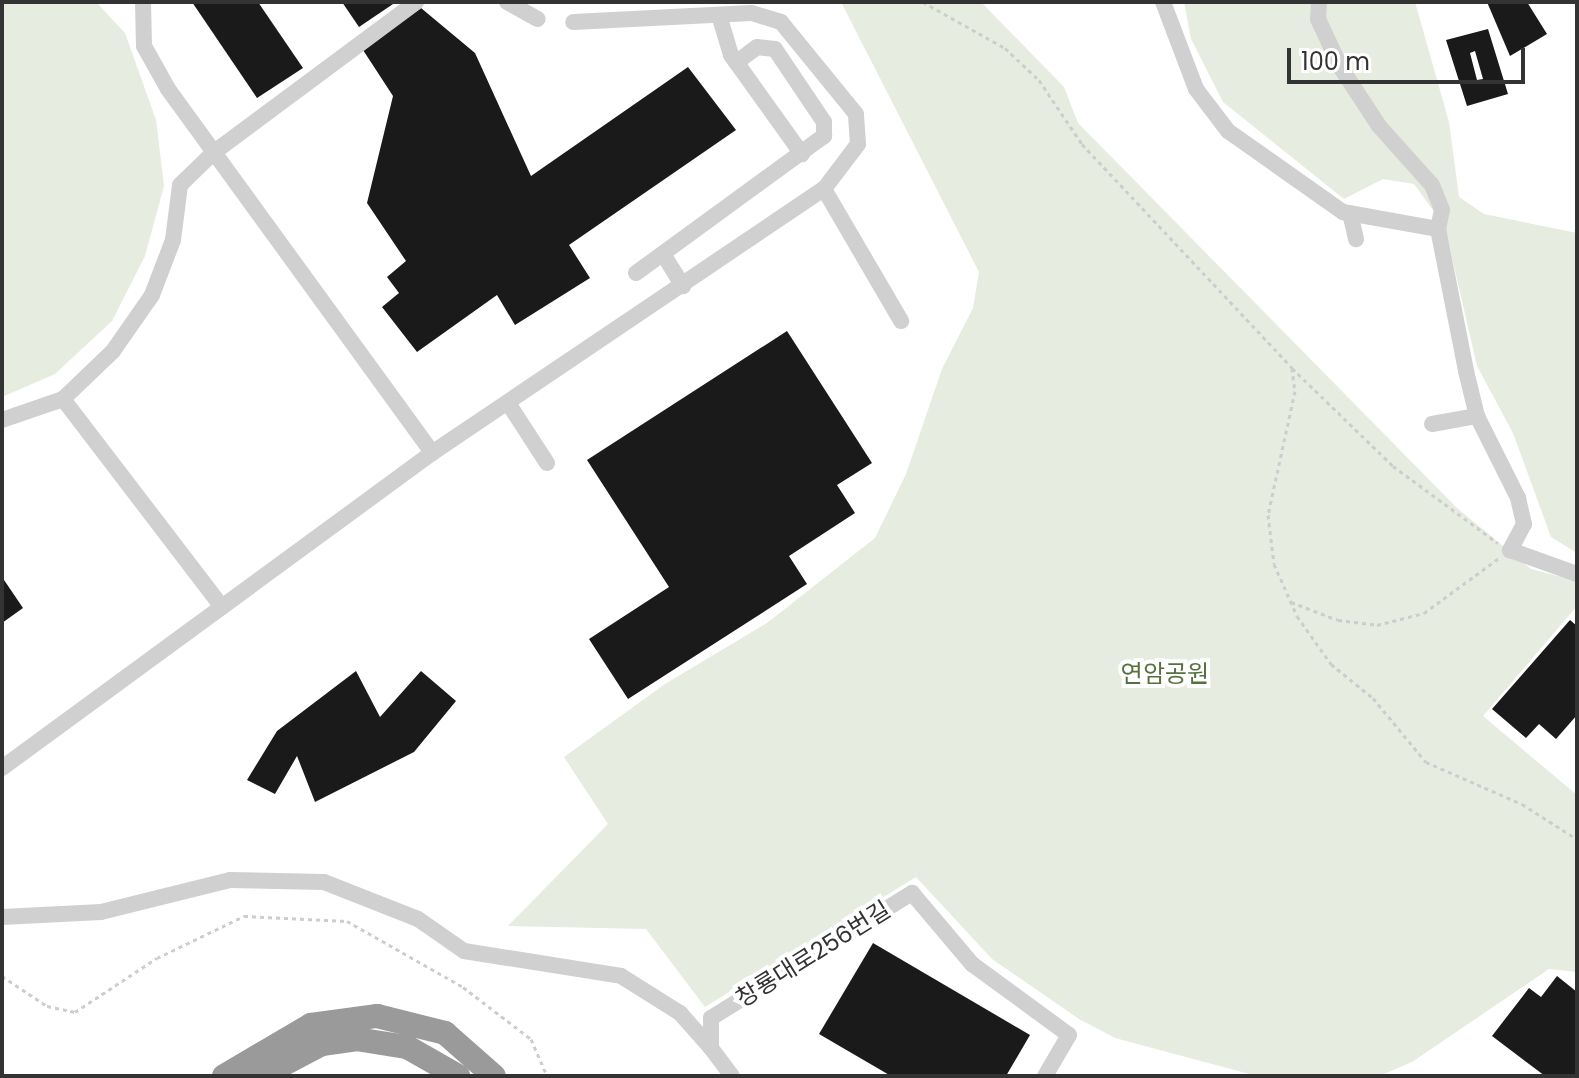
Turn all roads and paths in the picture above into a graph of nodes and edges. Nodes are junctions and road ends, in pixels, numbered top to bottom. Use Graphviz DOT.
graph roads {
  1 [pos="143,2"];
  2 [pos="416,2"];
  3 [pos="507,2"];
  4 [pos="923,2"];
  5 [pos="1163,2"];
  6 [pos="1319,2"];
  7 [pos="719,15"];
  8 [pos="538,19"];
  9 [pos="573,22"];
  10 [pos="736,63"];
  11 [pos="213,153"];
  12 [pos="802,154"];
  13 [pos="824,189"];
  14 [pos="1350,213"];
  15 [pos="1438,229"];
  16 [pos="1356,239"];
  17 [pos="663,254"];
  18 [pos="636,273"];
  19 [pos="683,286"];
  20 [pos="901,321"];
  21 [pos="1292,368"];
  22 [pos="63,399"];
  23 [pos="510,406"];
  24 [pos="1477,416"];
  25 [pos="2,420"];
  26 [pos="1432,424"];
  27 [pos="432,453"];
  28 [pos="547,463"];
  29 [pos="1510,550"];
  30 [pos="1577,574"];
  31 [pos="1291,602"];
  32 [pos="222,607"];
  33 [pos="2,768"];
  34 [pos="1577,839"];
  35 [pos="2,917"];
  36 [pos="2,976"];
  37 [pos="711,1048"];
  38 [pos="224,1076"];
  39 [pos="261,1076"];
  40 [pos="458,1076"];
  41 [pos="494,1076"];
  42 [pos="547,1076"];
  43 [pos="732,1076"];
  44 [pos="1045,1076"];
  1 -- 11 [label="street"];
  2 -- 11 [label="street"];
  3 -- 8 [label="street"];
  4 -- 21 [label="path"];
  5 -- 14 [label="street"];
  6 -- 15 [label="street"];
  7 -- 9 [label="street"];
  7 -- 10 [label="street"];
  7 -- 13 [label="street"];
  10 -- 12 [label="street"];
  10 -- 12 [label="street"];
  11 -- 22 [label="street"];
  11 -- 27 [label="street"];
  12 -- 17 [label="street"];
  13 -- 19 [label="street"];
  13 -- 20 [label="street"];
  14 -- 15 [label="street"];
  14 -- 16 [label="street"];
  15 -- 24 [label="street"];
  17 -- 18 [label="street"];
  17 -- 19 [label="street"];
  19 -- 23 [label="street"];
  21 -- 29 [label="path"];
  21 -- 31 [label="path"];
  22 -- 25 [label="street"];
  22 -- 32 [label="street"];
  23 -- 27 [label="street"];
  23 -- 28 [label="street"];
  24 -- 26 [label="street"];
  24 -- 29 [label="street"];
  27 -- 32 [label="street"];
  29 -- 30 [label="street"];
  29 -- 31 [label="path"];
  31 -- 34 [label="path"];
  32 -- 33 [label="street"];
  35 -- 37 [label="street"];
  36 -- 42 [label="path"];
  37 -- 43 [label="street"];
  37 -- 44 [label="street, 창룡대로256번길"];
  38 -- 41 [label="highway"];
  39 -- 40 [label="highway"];
}
